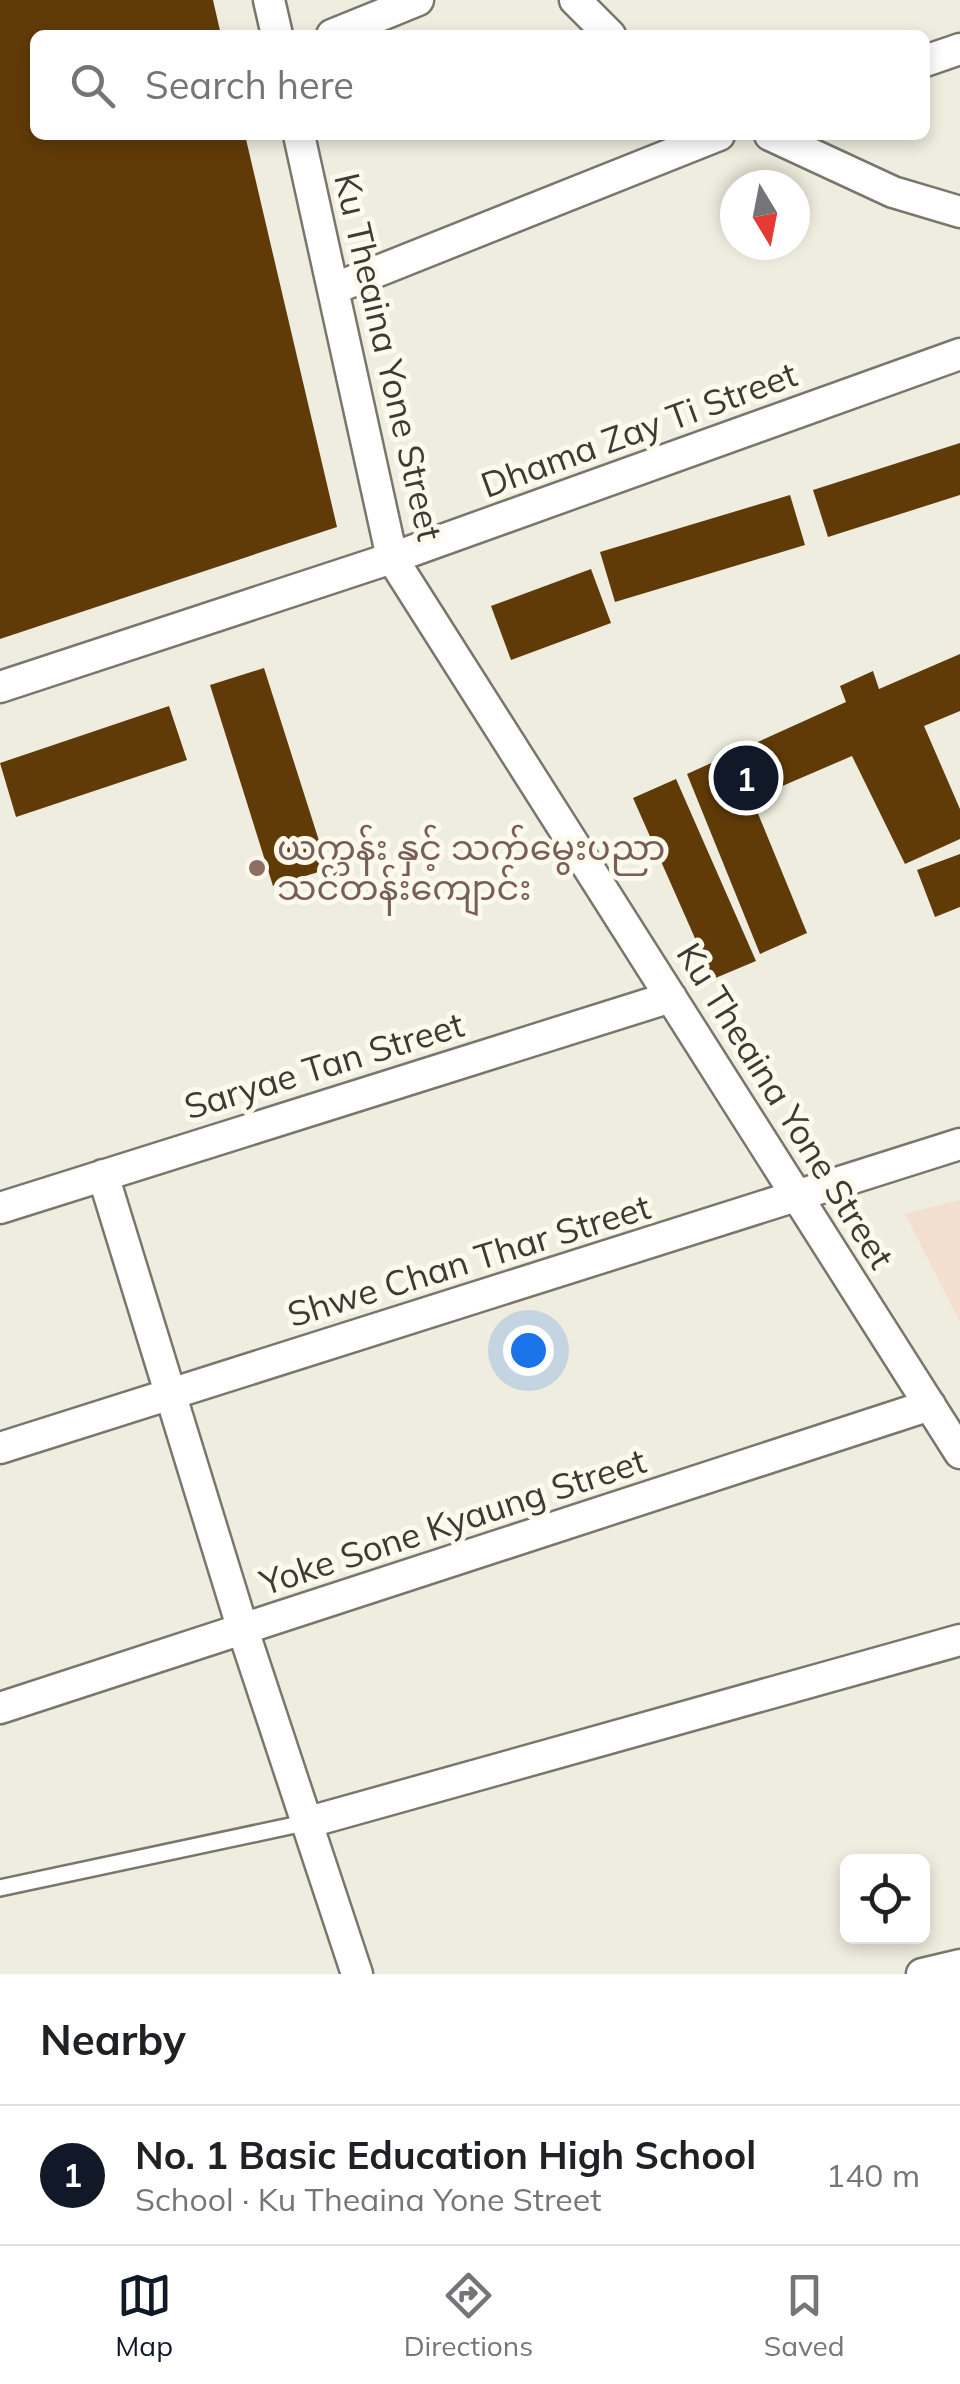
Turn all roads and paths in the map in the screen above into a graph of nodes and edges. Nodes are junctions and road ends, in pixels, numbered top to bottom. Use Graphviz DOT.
graph roads {
  1 [pos="269,0"];
  2 [pos="418,0"];
  3 [pos="575,0"];
  4 [pos="275,30"];
  5 [pos="344,30"];
  6 [pos="605,30"];
  7 [pos="960,49"];
  8 [pos="930,59"];
  9 [pos="300,140"];
  10 [pos="706,140"];
  11 [pos="781,140"];
  12 [pos="960,212"];
  13 [pos="333,289"];
  14 [pos="960,354"];
  15 [pos="392,558"];
  16 [pos="0,687"];
  17 [pos="672,998"];
  18 [pos="960,1144"];
  19 [pos="102,1175"];
  20 [pos="798,1197"];
  21 [pos="0,1208"];
  22 [pos="172,1393"];
  23 [pos="930,1405"];
  24 [pos="0,1448"];
  25 [pos="960,1453"];
  26 [pos="243,1630"];
  27 [pos="960,1640"];
  28 [pos="0,1708"];
  29 [pos="309,1822"];
  30 [pos="0,1888"];
  31 [pos="960,1965"];
  32 [pos="358,1974"];
  33 [pos="922,1974"];
  1 -- 4 [label="street"];
  2 -- 5 [label="street"];
  3 -- 6 [label="street"];
  7 -- 8 [label="street"];
  9 -- 13 [label="street, Ku Theaina Yone Street"];
  10 -- 13 [label="street"];
  11 -- 12 [label="street"];
  13 -- 15 [label="street, Ku Theaina Yone Street"];
  14 -- 15 [label="street, Dhama Zay Ti Street"];
  15 -- 16 [label="street, Dhama Zay Ti Street"];
  15 -- 17 [label="street, Ku Theaina Yone Street"];
  17 -- 19 [label="street, Saryae Tan Street"];
  17 -- 20 [label="street, Ku Theaina Yone Street"];
  18 -- 20 [label="street, Shwe Chan Thar Street"];
  19 -- 21 [label="street, Saryae Tan Street"];
  19 -- 22 [label="street"];
  20 -- 22 [label="street, Shwe Chan Thar Street"];
  20 -- 23 [label="street, Ku Theaina Yone Street"];
  22 -- 24 [label="street, Shwe Chan Thar Street"];
  22 -- 26 [label="street"];
  23 -- 25 [label="street, Ku Theaina Yone Street"];
  23 -- 26 [label="street, Yoke Sone Kyaung Street"];
  26 -- 28 [label="street, Yoke Sone Kyaung Street"];
  26 -- 29 [label="street"];
  27 -- 29 [label="street"];
  29 -- 30 [label="lane"];
  29 -- 32 [label="street"];
  31 -- 33 [label="street"];
}
